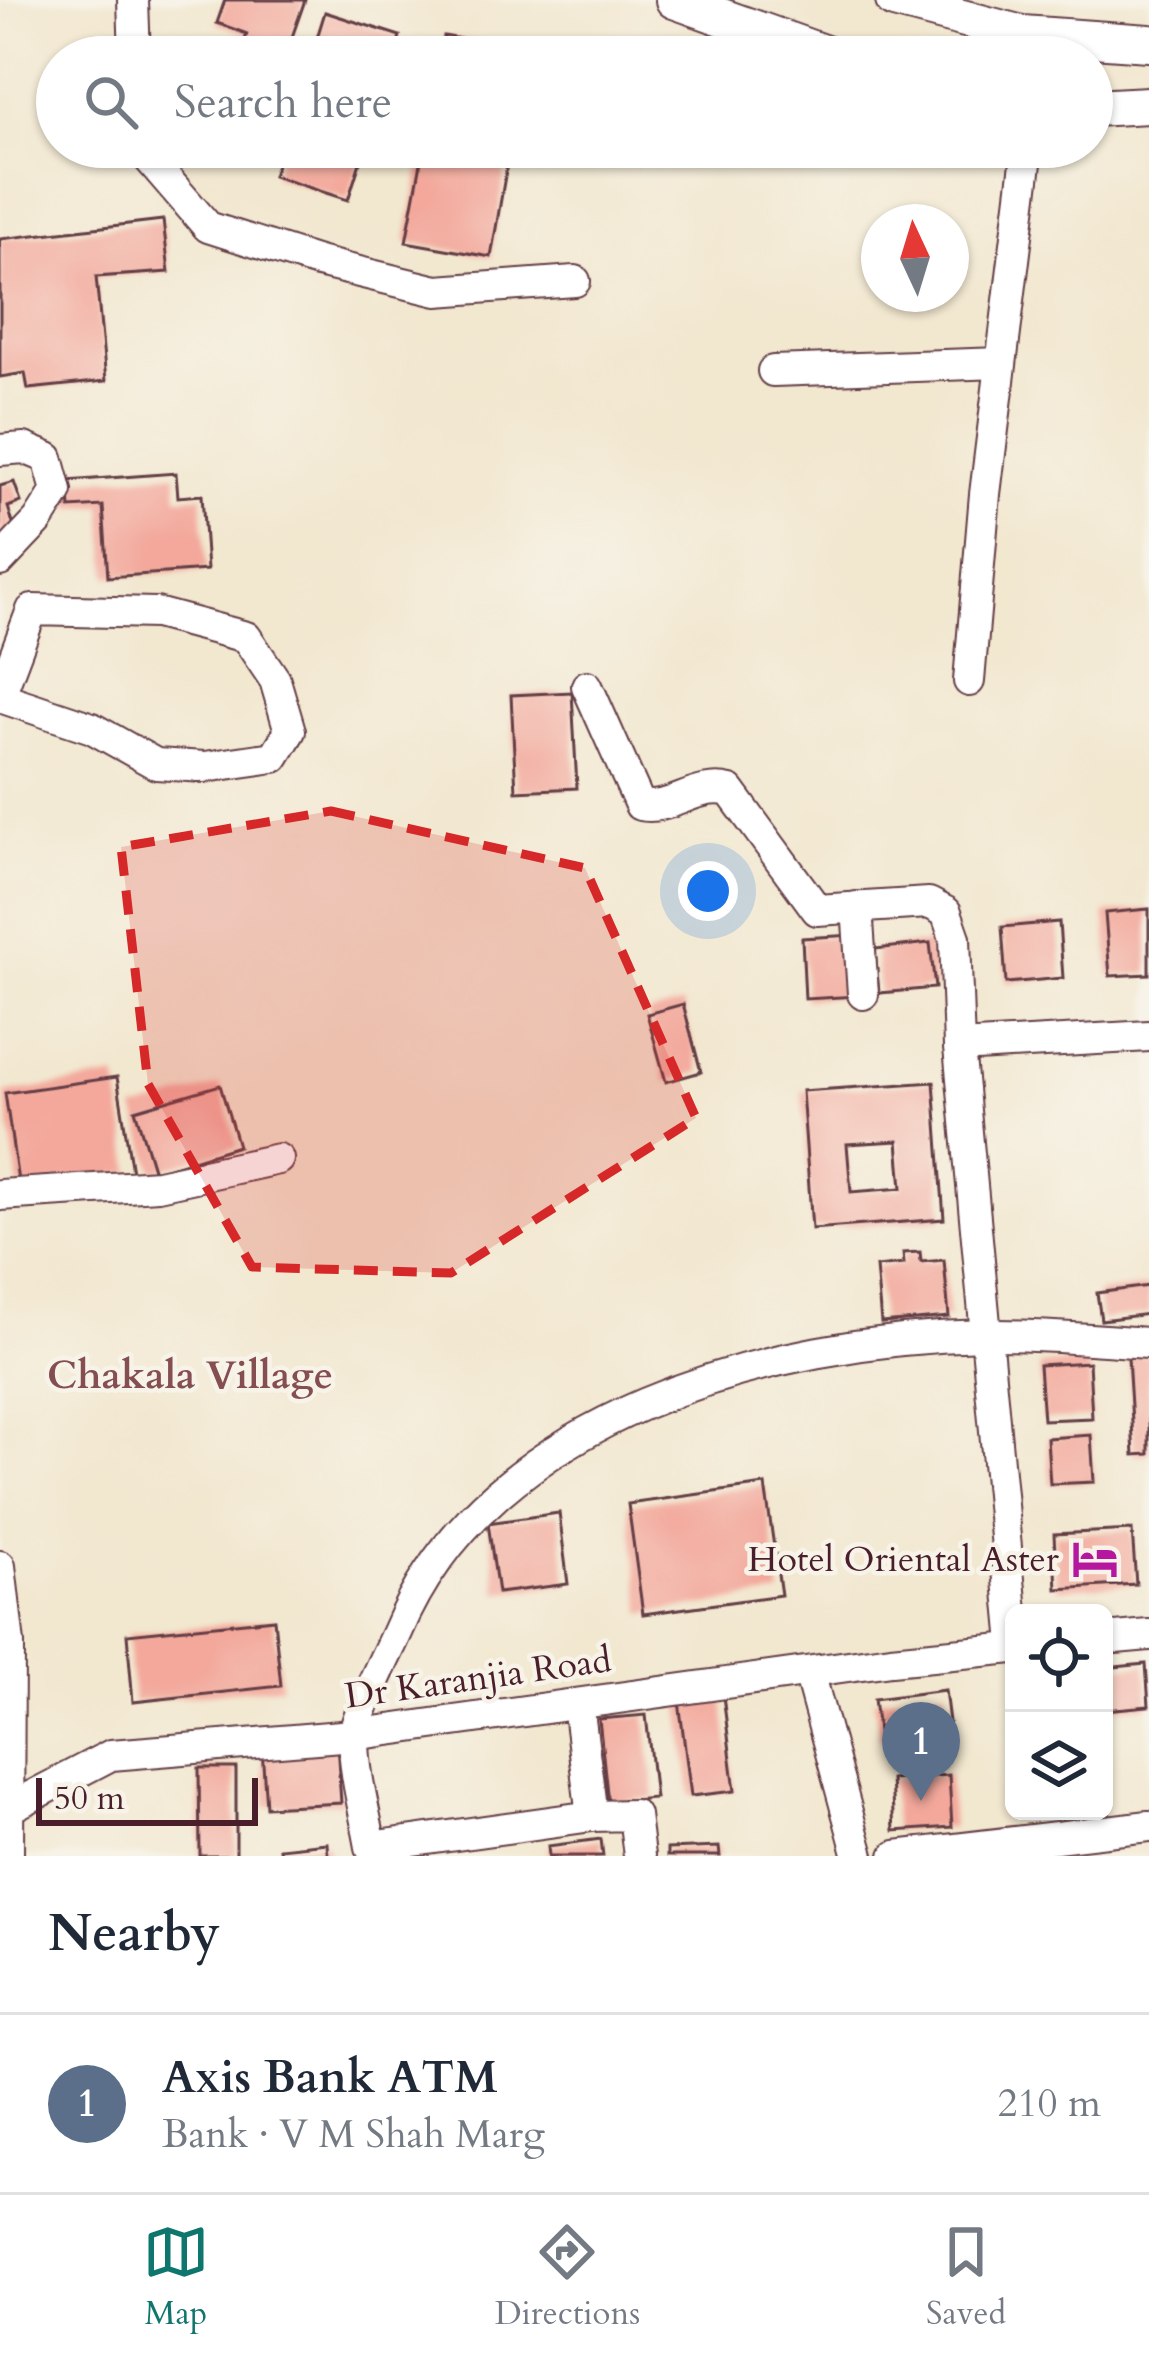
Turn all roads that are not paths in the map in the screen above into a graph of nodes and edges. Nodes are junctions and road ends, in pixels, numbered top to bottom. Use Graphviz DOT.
graph roads {
  1 [pos="133,0"];
  2 [pos="674,0"];
  3 [pos="894,0"];
  4 [pos="134,36"];
  5 [pos="775,36"];
  6 [pos="1050,36"];
  7 [pos="1113,40"];
  8 [pos="1149,43"];
  9 [pos="1149,105"];
  10 [pos="1113,107"];
  11 [pos="158,168"];
  12 [pos="1025,168"];
  13 [pos="575,281"];
  14 [pos="1001,363"];
  15 [pos="773,371"];
  16 [pos="0,450"];
  17 [pos="0,562"];
  18 [pos="970,681"];
  19 [pos="587,686"];
  20 [pos="0,696"];
  21 [pos="857,908"];
  22 [pos="863,994"];
  23 [pos="1149,1036"];
  24 [pos="959,1047"];
  25 [pos="278,1159"];
  26 [pos="0,1195"];
  27 [pos="986,1335"];
  28 [pos="1149,1343"];
  29 [pos="0,1566"];
  30 [pos="1011,1604"];
  31 [pos="1149,1635"];
  32 [pos="1113,1639"];
  33 [pos="1005,1649"];
  34 [pos="809,1672"];
  35 [pos="578,1704"];
  36 [pos="353,1735"];
  37 [pos="11,1808"];
  38 [pos="592,1816"];
  39 [pos="1149,1826"];
  40 [pos="1115,1843"];
  41 [pos="8,1856"];
  42 [pos="638,1856"];
  43 [pos="859,1856"];
  44 [pos="896,1856"];
  1 -- 4 [label="street"];
  2 -- 5 [label="main road"];
  3 -- 6 [label="main road"];
  7 -- 8 [label="main road"];
  9 -- 10 [label="main road"];
  11 -- 13 [label="street"];
  12 -- 14 [label="street"];
  14 -- 15 [label="street"];
  14 -- 18 [label="street"];
  16 -- 17 [label="street"];
  19 -- 21 [label="street"];
  20 -- 20 [label="street"];
  21 -- 22 [label="street"];
  21 -- 24 [label="street"];
  23 -- 24 [label="street"];
  24 -- 27 [label="street"];
  25 -- 26 [label="street"];
  27 -- 28 [label="street"];
  27 -- 30 [label="street"];
  27 -- 36 [label="street"];
  29 -- 37 [label="street"];
  31 -- 32 [label="street"];
  33 -- 34 [label="street, Dr Karanjia Road"];
  34 -- 35 [label="street, Dr Karanjia Road"];
  34 -- 43 [label="street"];
  35 -- 36 [label="street, Dr Karanjia Road"];
  35 -- 38 [label="street"];
  36 -- 37 [label="street, Dr Karanjia Road"];
  36 -- 38 [label="street"];
  37 -- 41 [label="street"];
  38 -- 42 [label="street"];
  39 -- 40 [label="street"];
  40 -- 44 [label="street"];
}
